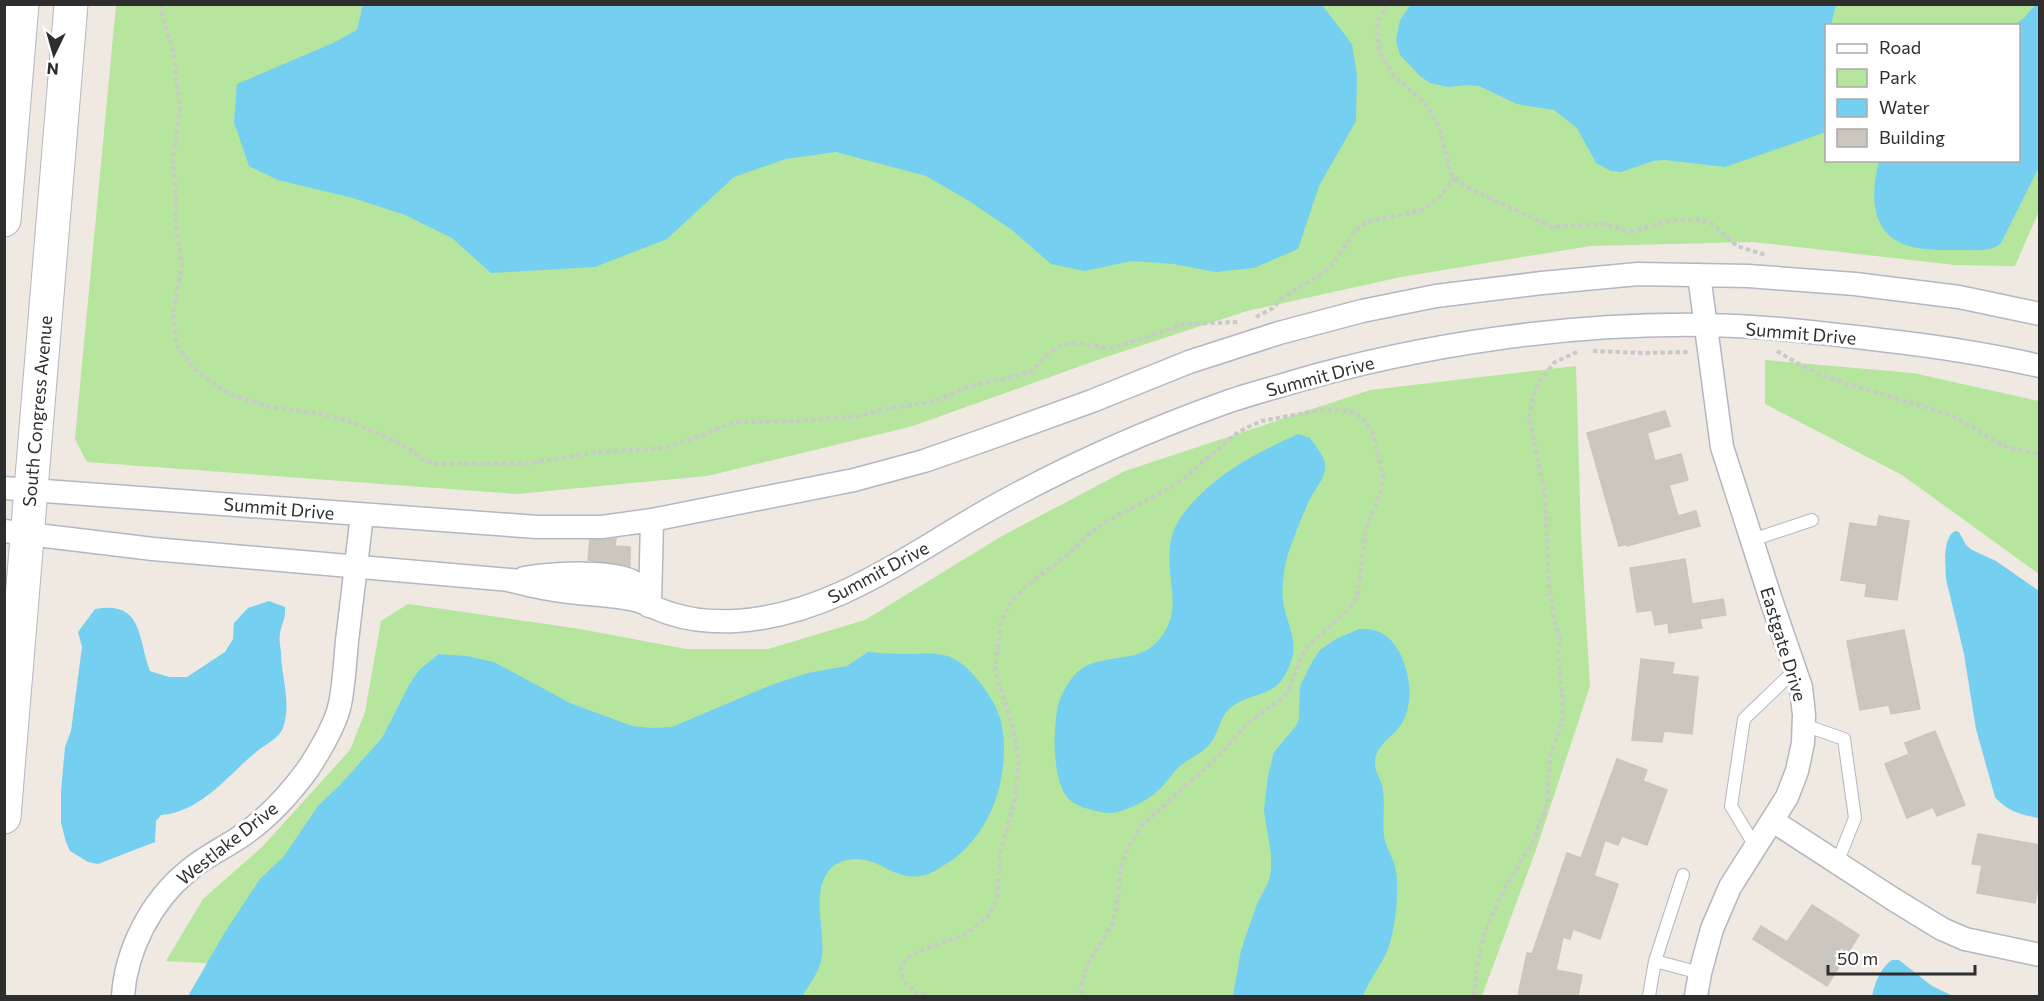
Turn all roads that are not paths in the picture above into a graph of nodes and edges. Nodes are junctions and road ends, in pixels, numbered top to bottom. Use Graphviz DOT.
graph roads {
  1 [pos="22,4"];
  2 [pos="71,4"];
  3 [pos="4,220"];
  4 [pos="1699,275"];
  5 [pos="2040,314"];
  6 [pos="1706,326"];
  7 [pos="2040,366"];
  8 [pos="18,489"];
  9 [pos="362,515"];
  10 [pos="652,520"];
  11 [pos="1812,520"];
  12 [pos="16,532"];
  13 [pos="1752,540"];
  14 [pos="356,566"];
  15 [pos="650,606"];
  16 [pos="1795,670"];
  17 [pos="1804,725"];
  18 [pos="4,817"];
  19 [pos="1773,821"];
  20 [pos="1755,846"];
  21 [pos="1837,863"];
  22 [pos="1683,875"];
  23 [pos="2040,956"];
  24 [pos="1656,961"];
  25 [pos="1700,973"];
  26 [pos="123,996"];
  27 [pos="1649,996"];
  28 [pos="1696,996"];
  1 -- 3 [label="main road"];
  2 -- 8 [label="main road, South Congress Avenue"];
  4 -- 5 [label="street, Summit Drive"];
  4 -- 6 [label="street, Eastgate Drive"];
  4 -- 10 [label="street, Summit Drive"];
  6 -- 7 [label="street, Summit Drive"];
  6 -- 13 [label="street, Eastgate Drive"];
  6 -- 15 [label="street, Summit Drive"];
  8 -- 9 [label="street, Summit Drive"];
  8 -- 12 [label="main road, South Congress Avenue"];
  9 -- 10 [label="street, Summit Drive"];
  9 -- 14 [label="street, Westlake Drive"];
  10 -- 15 [label="street"];
  11 -- 13 [label="lane"];
  12 -- 14 [label="street, Summit Drive"];
  12 -- 18 [label="main road, South Congress Avenue"];
  13 -- 16 [label="street, Eastgate Drive"];
  14 -- 15 [label="street, Summit Drive"];
  14 -- 26 [label="street, Westlake Drive"];
  16 -- 17 [label="street, Eastgate Drive"];
  16 -- 20 [label="lane"];
  17 -- 19 [label="street, Eastgate Drive"];
  17 -- 21 [label="lane"];
  19 -- 20 [label="street, Eastgate Drive"];
  19 -- 21 [label="street"];
  20 -- 25 [label="street, Eastgate Drive"];
  21 -- 23 [label="street"];
  22 -- 24 [label="lane"];
  24 -- 25 [label="lane"];
  24 -- 27 [label="lane"];
  25 -- 28 [label="street, Eastgate Drive"];
}
